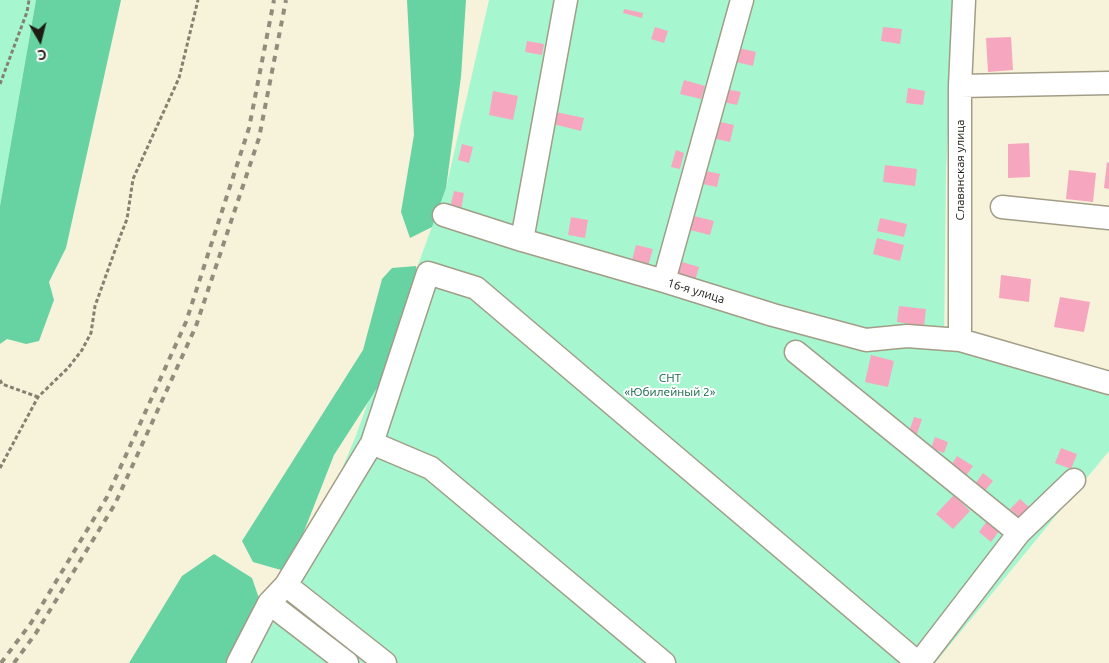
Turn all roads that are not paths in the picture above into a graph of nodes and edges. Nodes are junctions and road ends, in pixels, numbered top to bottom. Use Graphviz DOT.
graph roads {
  1 [pos="566,0"];
  2 [pos="742,0"];
  3 [pos="964,0"];
  4 [pos="1109,83"];
  5 [pos="960,86"];
  6 [pos="1002,207"];
  7 [pos="444,215"];
  8 [pos="1109,218"];
  9 [pos="522,240"];
  10 [pos="664,281"];
  11 [pos="960,340"];
  12 [pos="796,352"];
  13 [pos="1109,383"];
  14 [pos="372,443"];
  15 [pos="1074,480"];
  16 [pos="1019,533"];
  17 [pos="286,585"];
  18 [pos="269,603"];
  19 [pos="238,663"];
  20 [pos="347,663"];
  21 [pos="385,663"];
  22 [pos="664,663"];
  23 [pos="919,663"];
  1 -- 9 [label="street"];
  2 -- 10 [label="street"];
  3 -- 5 [label="street, Славянская улица"];
  4 -- 5 [label="street"];
  5 -- 11 [label="street, Славянская улица"];
  6 -- 8 [label="street"];
  7 -- 9 [label="street, 16-я улица"];
  9 -- 10 [label="street, 16-я улица"];
  10 -- 11 [label="street, 16-я улица"];
  11 -- 13 [label="street, 16-я улица"];
  12 -- 16 [label="street"];
  14 -- 17 [label="street"];
  14 -- 22 [label="street"];
  14 -- 23 [label="street"];
  15 -- 16 [label="street"];
  16 -- 23 [label="street"];
  17 -- 18 [label="street"];
  17 -- 21 [label="street"];
  18 -- 19 [label="street"];
  18 -- 20 [label="street"];
}
